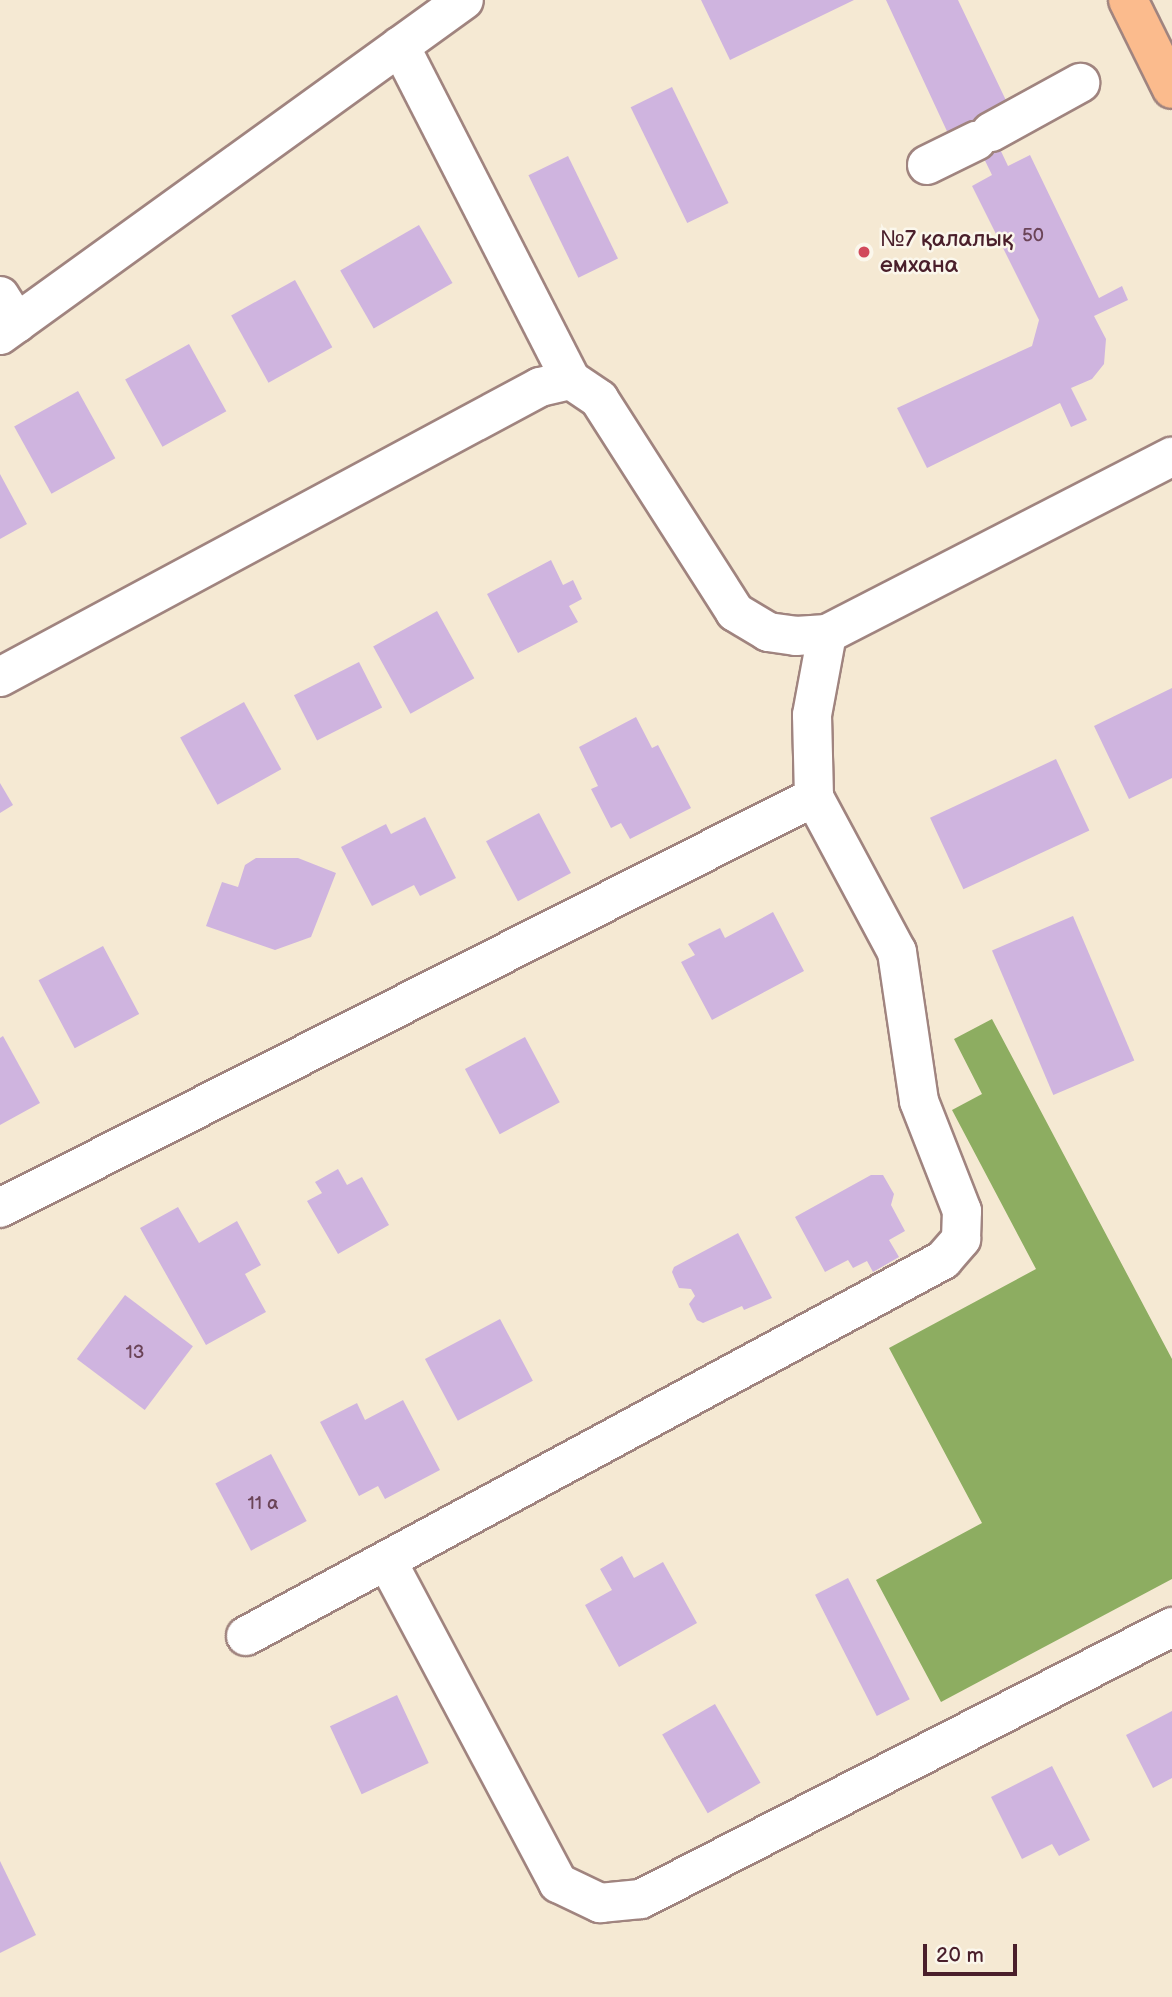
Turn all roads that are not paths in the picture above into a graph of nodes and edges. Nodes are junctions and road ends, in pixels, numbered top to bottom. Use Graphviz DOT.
graph roads {
  1 [pos="464,0"];
  2 [pos="1128,0"];
  3 [pos="400,46"];
  4 [pos="1080,83"];
  5 [pos="1172,89"];
  6 [pos="927,165"];
  7 [pos="6,318"];
  8 [pos="571,380"];
  9 [pos="1172,457"];
  10 [pos="827,634"];
  11 [pos="0,677"];
  12 [pos="814,797"];
  13 [pos="0,1208"];
  14 [pos="387,1561"];
  15 [pos="1172,1627"];
  16 [pos="246,1636"];
  1 -- 3 [label="lane"];
  2 -- 5 [label="main road"];
  3 -- 7 [label="lane"];
  3 -- 8 [label="lane"];
  4 -- 6 [label="lane"];
  8 -- 10 [label="lane"];
  8 -- 11 [label="lane"];
  9 -- 10 [label="lane"];
  10 -- 12 [label="lane"];
  12 -- 13 [label="lane"];
  12 -- 14 [label="lane"];
  14 -- 15 [label="lane"];
  14 -- 16 [label="lane"];
}
